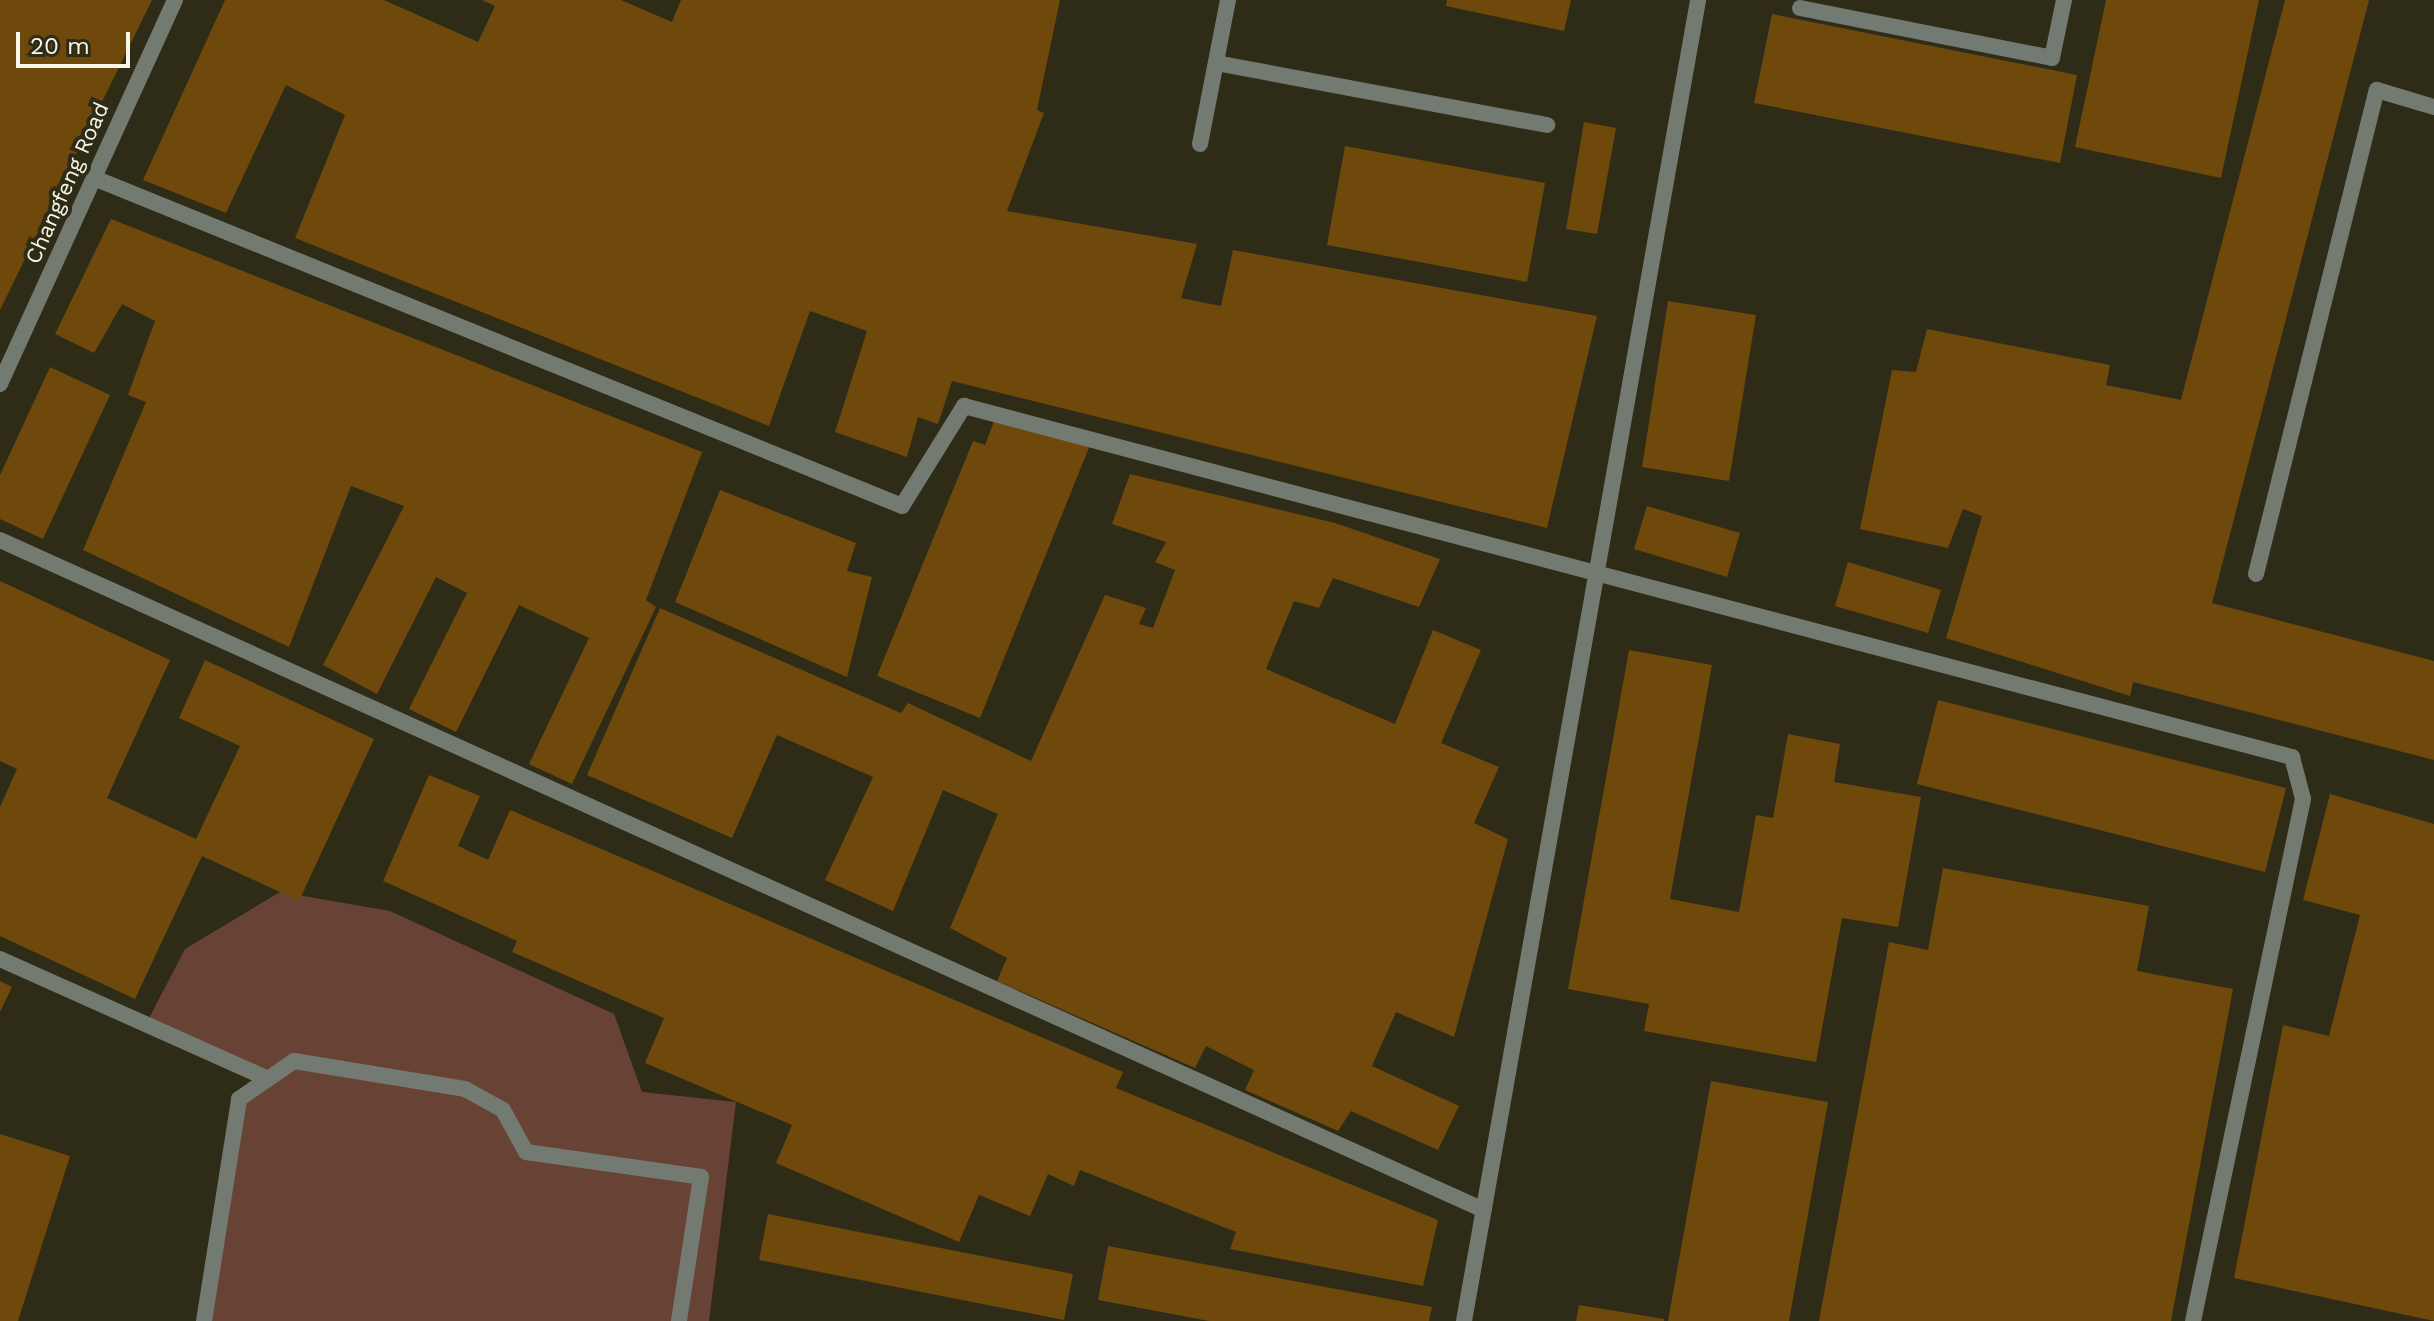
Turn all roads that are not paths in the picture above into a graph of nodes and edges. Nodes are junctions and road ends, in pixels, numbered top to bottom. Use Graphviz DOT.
graph roads {
  1 [pos="175,0"];
  2 [pos="1228,0"];
  3 [pos="1698,0"];
  4 [pos="2064,0"];
  5 [pos="1800,8"];
  6 [pos="1216,63"];
  7 [pos="2434,107"];
  8 [pos="1547,125"];
  9 [pos="1200,144"];
  10 [pos="94,178"];
  11 [pos="0,384"];
  12 [pos="0,540"];
  13 [pos="1597,569"];
  14 [pos="2256,574"];
  15 [pos="0,959"];
  16 [pos="266,1078"];
  17 [pos="1484,1210"];
  18 [pos="204,1321"];
  19 [pos="679,1321"];
  20 [pos="1464,1321"];
  21 [pos="2193,1321"];
  1 -- 10 [label="street, Changfeng Road"];
  2 -- 6 [label="street"];
  3 -- 13 [label="street"];
  4 -- 5 [label="street"];
  6 -- 8 [label="street"];
  6 -- 9 [label="street"];
  7 -- 14 [label="street"];
  10 -- 11 [label="street, Changfeng Road"];
  10 -- 13 [label="street"];
  12 -- 17 [label="street"];
  13 -- 17 [label="street"];
  13 -- 21 [label="street"];
  15 -- 16 [label="street"];
  16 -- 18 [label="street"];
  16 -- 19 [label="street"];
  17 -- 20 [label="street"];
}
